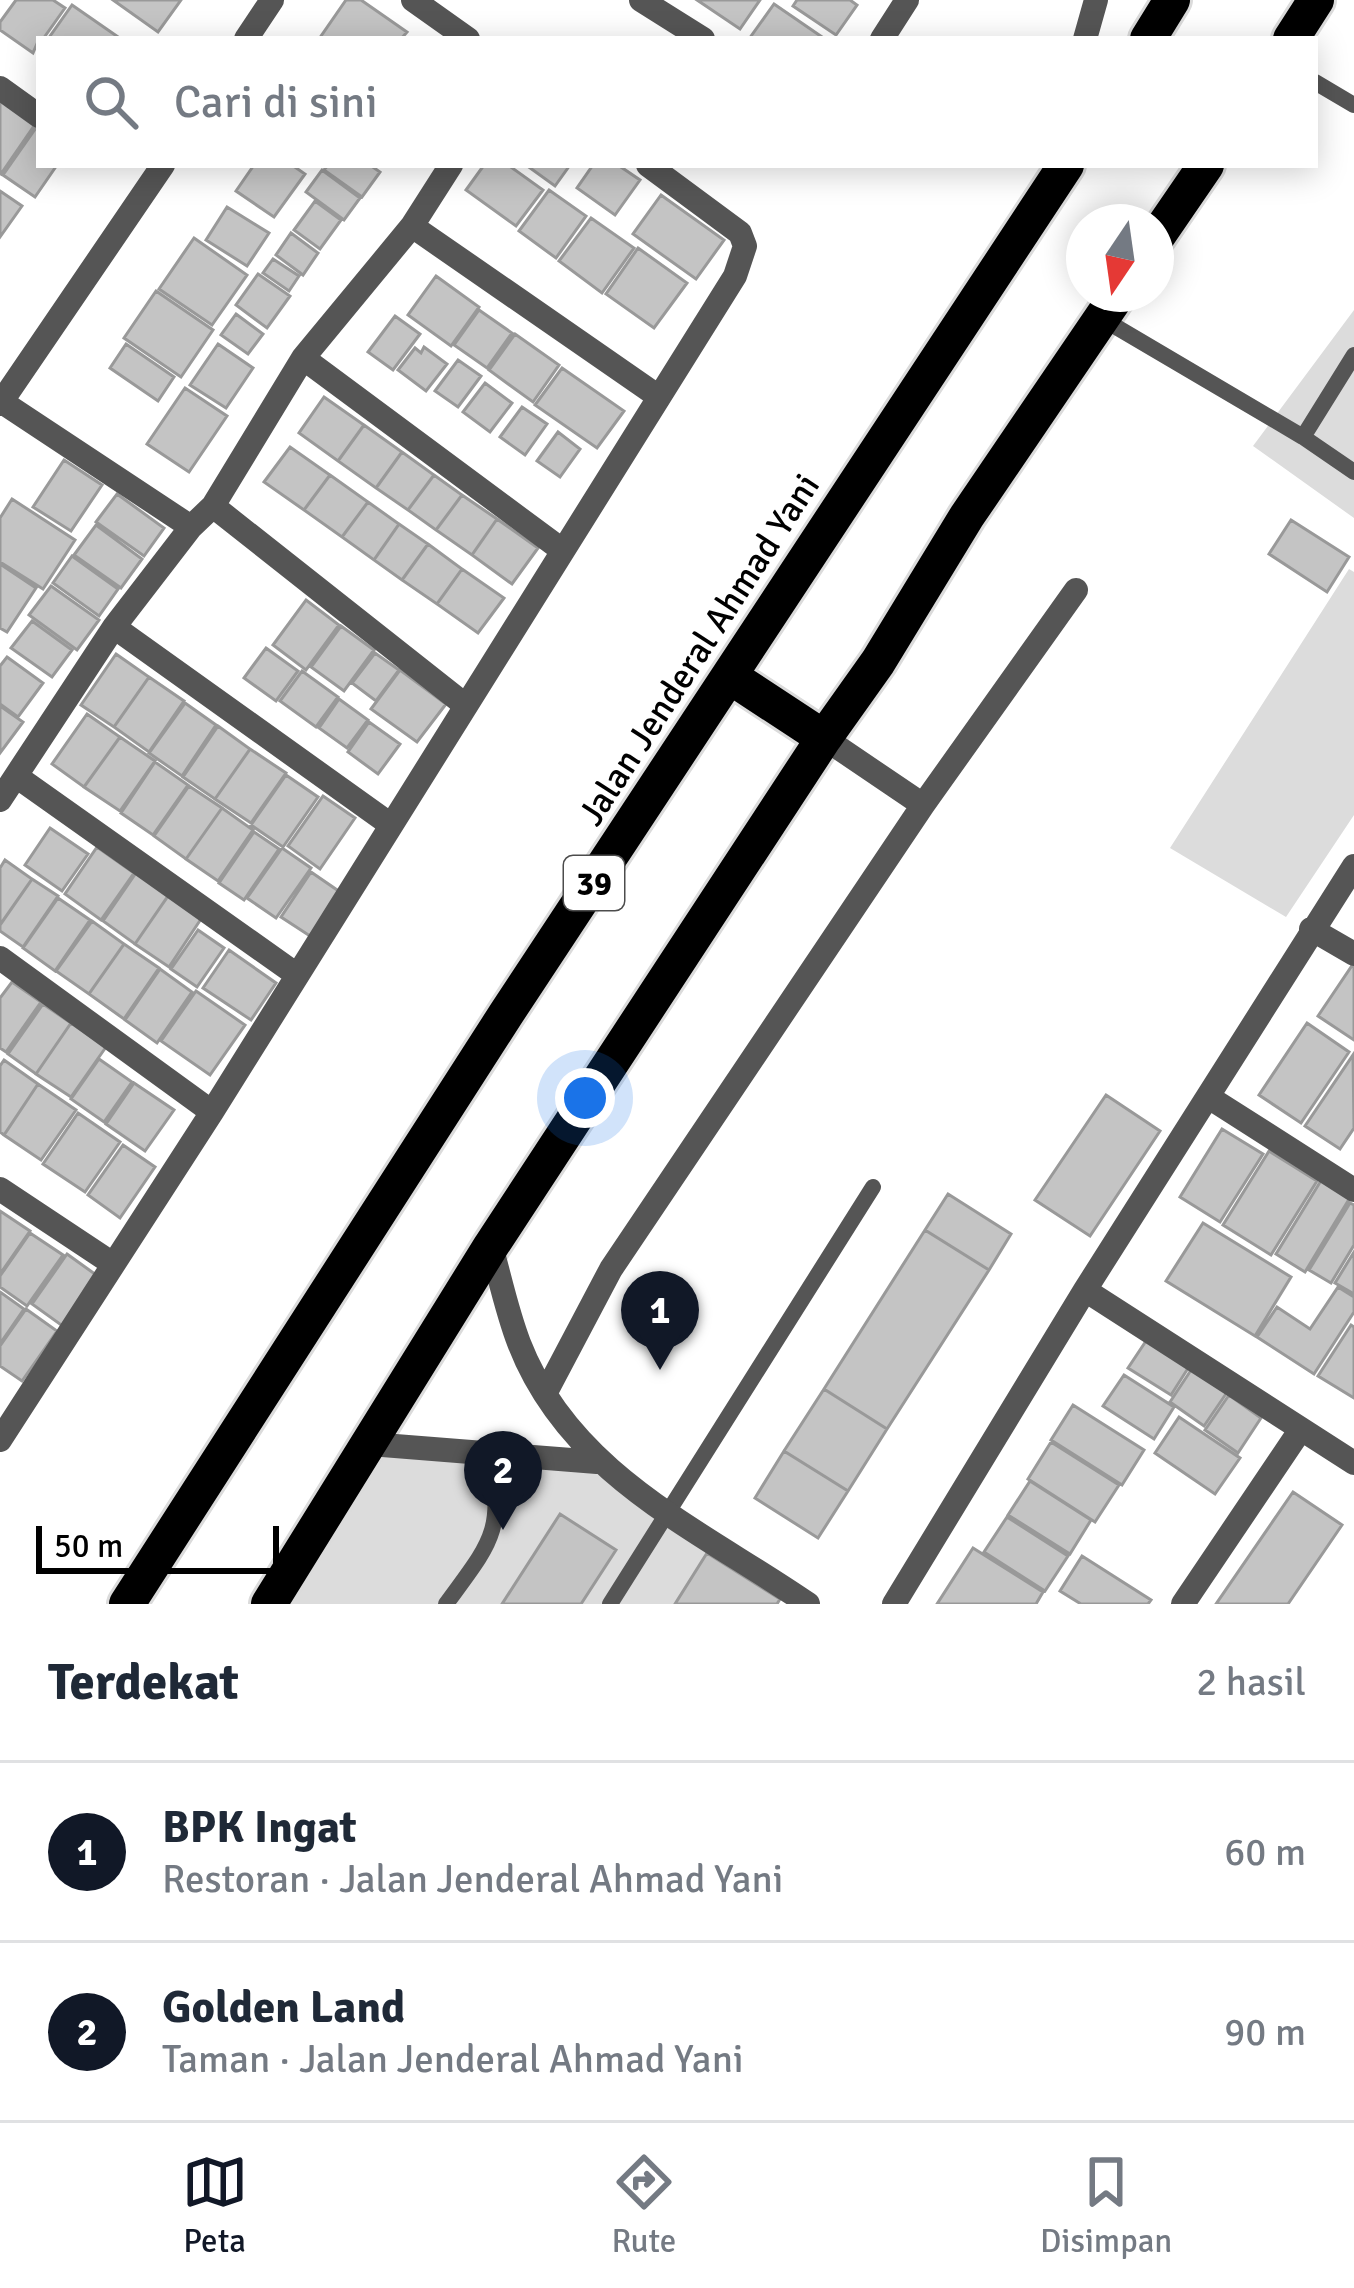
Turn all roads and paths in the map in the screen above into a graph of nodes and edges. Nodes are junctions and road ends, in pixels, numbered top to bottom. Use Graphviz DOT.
graph roads {
  1 [pos="272,0"];
  2 [pos="412,0"];
  3 [pos="641,0"];
  4 [pos="907,0"];
  5 [pos="1096,0"];
  6 [pos="1172,0"];
  7 [pos="1316,0"];
  8 [pos="248,36"];
  9 [pos="464,36"];
  10 [pos="698,36"];
  11 [pos="884,36"];
  12 [pos="1086,36"];
  13 [pos="1150,36"];
  14 [pos="1293,36"];
  15 [pos="1318,84"];
  16 [pos="0,88"];
  17 [pos="1354,105"];
  18 [pos="36,114"];
  19 [pos="161,168"];
  20 [pos="450,168"];
  21 [pos="652,168"];
  22 [pos="1063,168"];
  23 [pos="1204,168"];
  24 [pos="1174,212"];
  25 [pos="412,226"];
  26 [pos="1105,312"];
  27 [pos="1118,312"];
  28 [pos="1354,355"];
  29 [pos="303,358"];
  30 [pos="658,397"];
  31 [pos="1,403"];
  32 [pos="1303,437"];
  33 [pos="1354,472"];
  34 [pos="213,506"];
  35 [pos="191,527"];
  36 [pos="562,550"];
  37 [pos="1076,590"];
  38 [pos="114,627"];
  39 [pos="731,677"];
  40 [pos="465,705"];
  41 [pos="824,737"];
  42 [pos="16,776"];
  43 [pos="0,800"];
  44 [pos="923,805"];
  45 [pos="391,825"];
  46 [pos="1354,866"];
  47 [pos="1311,929"];
  48 [pos="1354,954"];
  49 [pos="0,958"];
  50 [pos="296,975"];
  51 [pos="1210,1098"];
  52 [pos="212,1112"];
  53 [pos="873,1187"];
  54 [pos="0,1189"];
  55 [pos="1354,1190"];
  56 [pos="491,1246"];
  57 [pos="113,1264"];
  58 [pos="1085,1290"];
  59 [pos="545,1394"];
  60 [pos="9,1406"];
  61 [pos="1301,1429"];
  62 [pos="0,1440"];
  63 [pos="370,1444"];
  64 [pos="489,1452"];
  65 [pos="597,1462"];
  66 [pos="1354,1463"];
  67 [pos="667,1514"];
  68 [pos="127,1604"];
  69 [pos="268,1604"];
  70 [pos="446,1604"];
  71 [pos="610,1604"];
  72 [pos="808,1604"];
  73 [pos="894,1604"];
  74 [pos="1183,1604"];
  1 -- 8 [label="street"];
  2 -- 9 [label="street"];
  3 -- 10 [label="street"];
  4 -- 11 [label="street"];
  5 -- 12 [label="street"];
  6 -- 13 [label="highway"];
  7 -- 14 [label="highway"];
  15 -- 17 [label="lane"];
  16 -- 18 [label="street"];
  19 -- 31 [label="street"];
  20 -- 25 [label="street"];
  21 -- 30 [label="street"];
  22 -- 39 [label="highway, Jalan Jenderal Ahmad Yani / 39"];
  23 -- 24 [label="highway"];
  25 -- 29 [label="street"];
  25 -- 30 [label="street"];
  26 -- 41 [label="highway"];
  27 -- 32 [label="lane"];
  28 -- 32 [label="lane"];
  29 -- 34 [label="street"];
  29 -- 36 [label="street"];
  30 -- 36 [label="street"];
  31 -- 35 [label="street"];
  32 -- 33 [label="lane"];
  34 -- 35 [label="street"];
  34 -- 40 [label="street"];
  35 -- 38 [label="street"];
  36 -- 40 [label="street"];
  37 -- 44 [label="street"];
  38 -- 42 [label="street"];
  38 -- 45 [label="street"];
  39 -- 41 [label="highway"];
  39 -- 68 [label="highway, Jalan Jenderal Ahmad Yani / 39"];
  40 -- 45 [label="street"];
  41 -- 44 [label="street"];
  41 -- 56 [label="highway"];
  42 -- 43 [label="street"];
  42 -- 50 [label="street"];
  44 -- 59 [label="street"];
  45 -- 50 [label="street"];
  46 -- 47 [label="street"];
  47 -- 48 [label="street"];
  47 -- 51 [label="street"];
  49 -- 52 [label="street"];
  50 -- 52 [label="street"];
  51 -- 55 [label="street"];
  51 -- 58 [label="street"];
  52 -- 57 [label="street"];
  53 -- 67 [label="lane"];
  54 -- 57 [label="street"];
  56 -- 59 [label="street"];
  56 -- 63 [label="highway"];
  57 -- 60 [label="street"];
  58 -- 61 [label="street"];
  58 -- 73 [label="street"];
  59 -- 65 [label="street"];
  60 -- 62 [label="street"];
  61 -- 66 [label="street"];
  61 -- 74 [label="street"];
  63 -- 64 [label="street"];
  63 -- 69 [label="highway"];
  64 -- 65 [label="street"];
  64 -- 70 [label="lane"];
  65 -- 67 [label="street"];
  67 -- 71 [label="lane"];
  67 -- 72 [label="street"];
}
